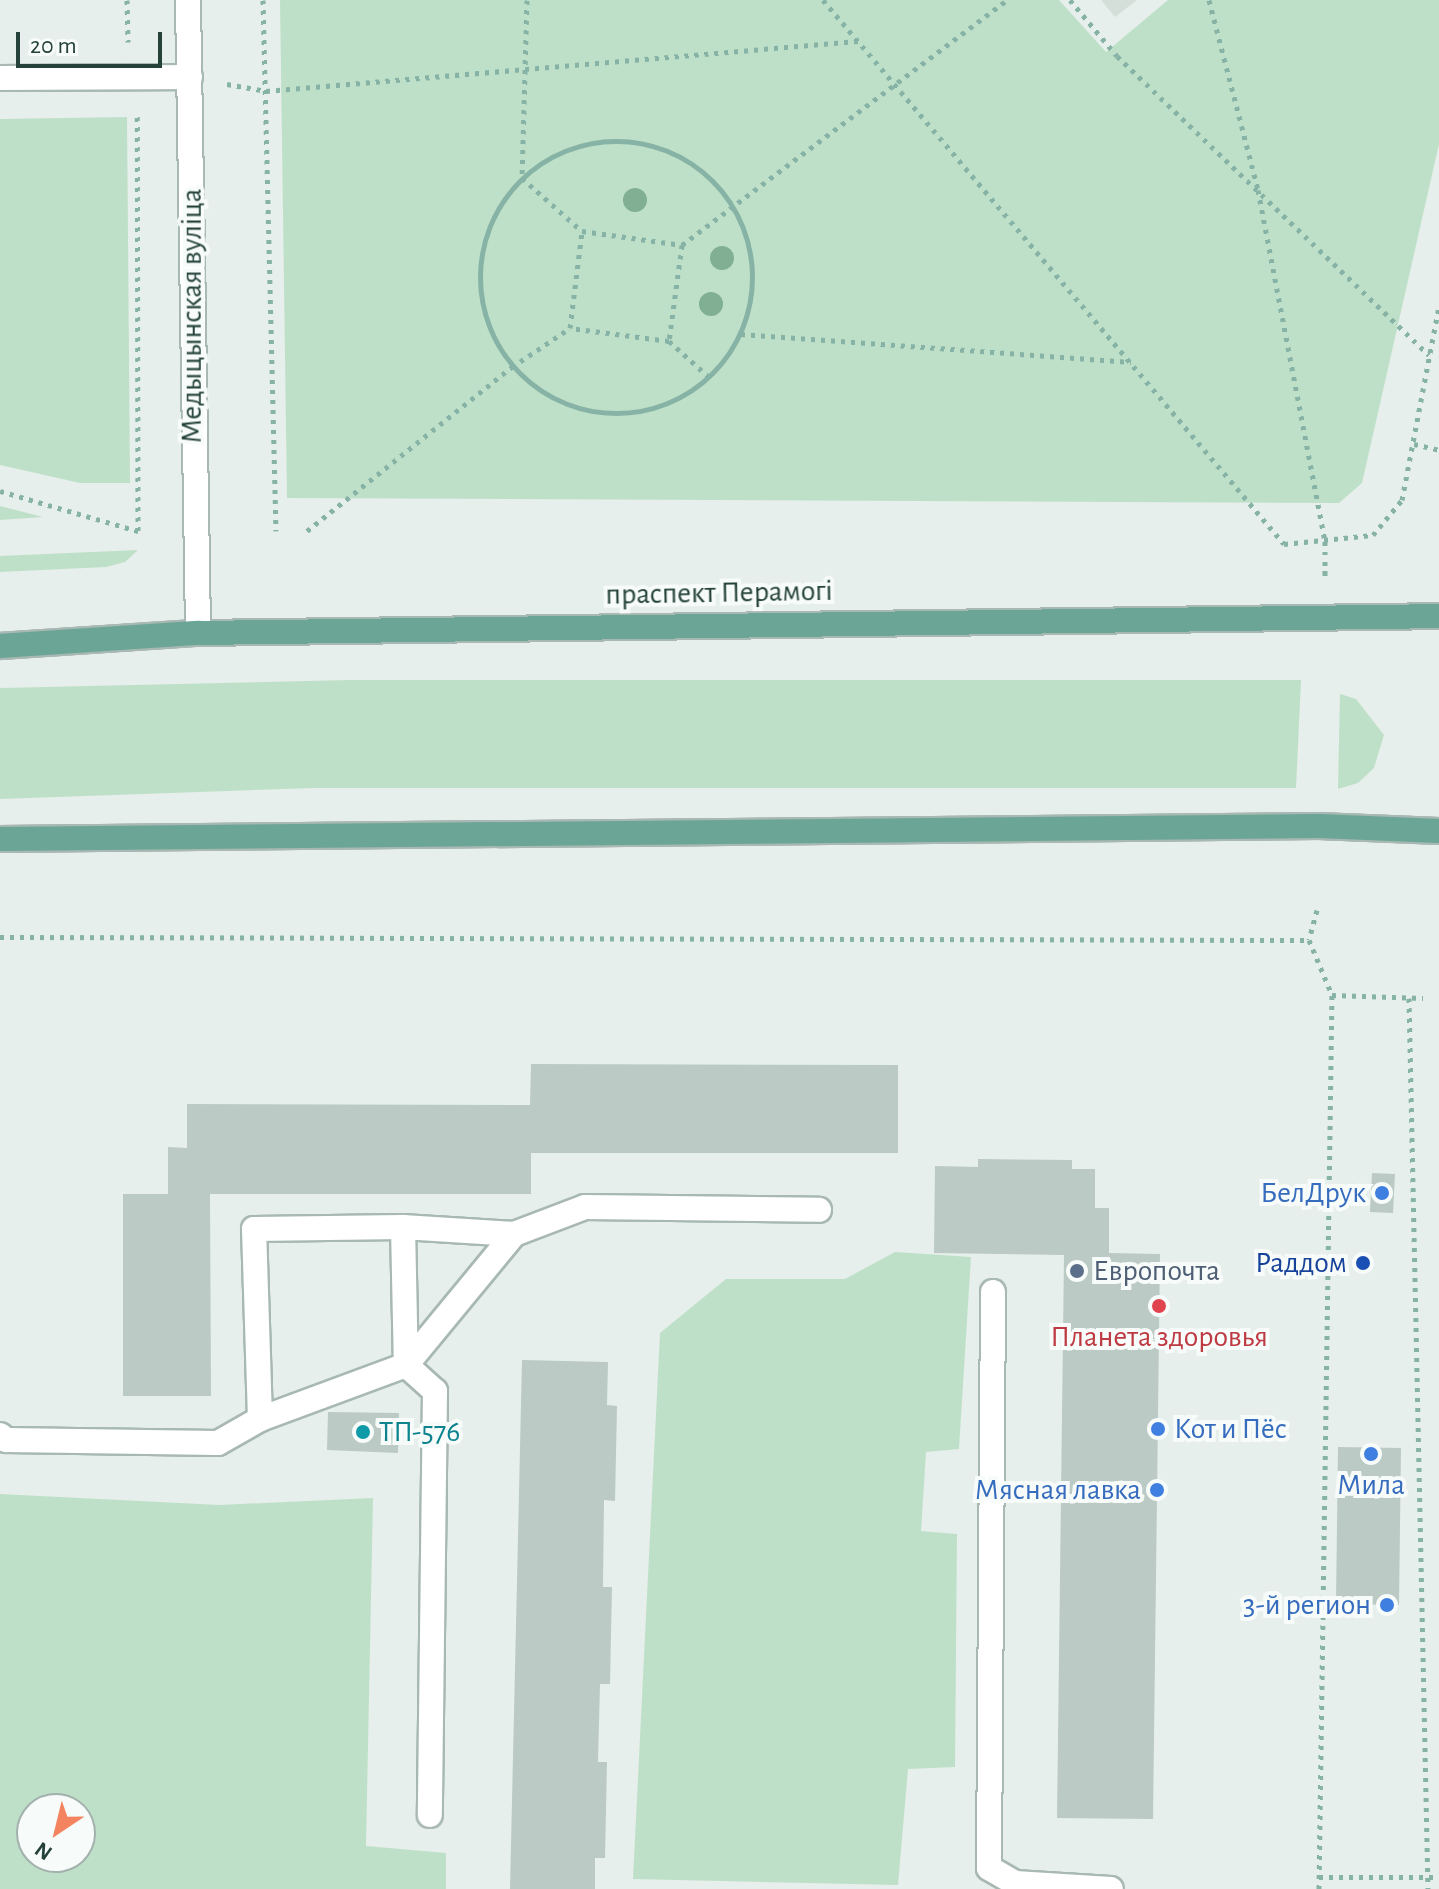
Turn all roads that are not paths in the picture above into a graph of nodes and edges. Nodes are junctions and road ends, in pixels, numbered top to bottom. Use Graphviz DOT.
graph roads {
  1 [pos="188,0"];
  2 [pos="190,77"];
  3 [pos="0,78"];
  4 [pos="1439,616"];
  5 [pos="198,633"];
  6 [pos="0,646"];
  7 [pos="1439,831"];
  8 [pos="0,839"];
  9 [pos="819,1210"];
  10 [pos="403,1227"];
  11 [pos="514,1234"];
  12 [pos="993,1292"];
  13 [pos="406,1365"];
  14 [pos="260,1419"];
  15 [pos="0,1435"];
  16 [pos="430,1815"];
  17 [pos="1111,1889"];
  1 -- 2 [label="street, Медыцынская вуліца"];
  2 -- 3 [label="street"];
  2 -- 5 [label="street, Медыцынская вуліца"];
  4 -- 5 [label="main road, праспект Перамогі"];
  5 -- 6 [label="main road, праспект Перамогі"];
  7 -- 8 [label="main road"];
  9 -- 11 [label="street"];
  10 -- 11 [label="street"];
  10 -- 13 [label="street"];
  10 -- 14 [label="street"];
  11 -- 13 [label="street"];
  12 -- 17 [label="street"];
  13 -- 14 [label="street"];
  13 -- 16 [label="street"];
  14 -- 15 [label="street"];
}
